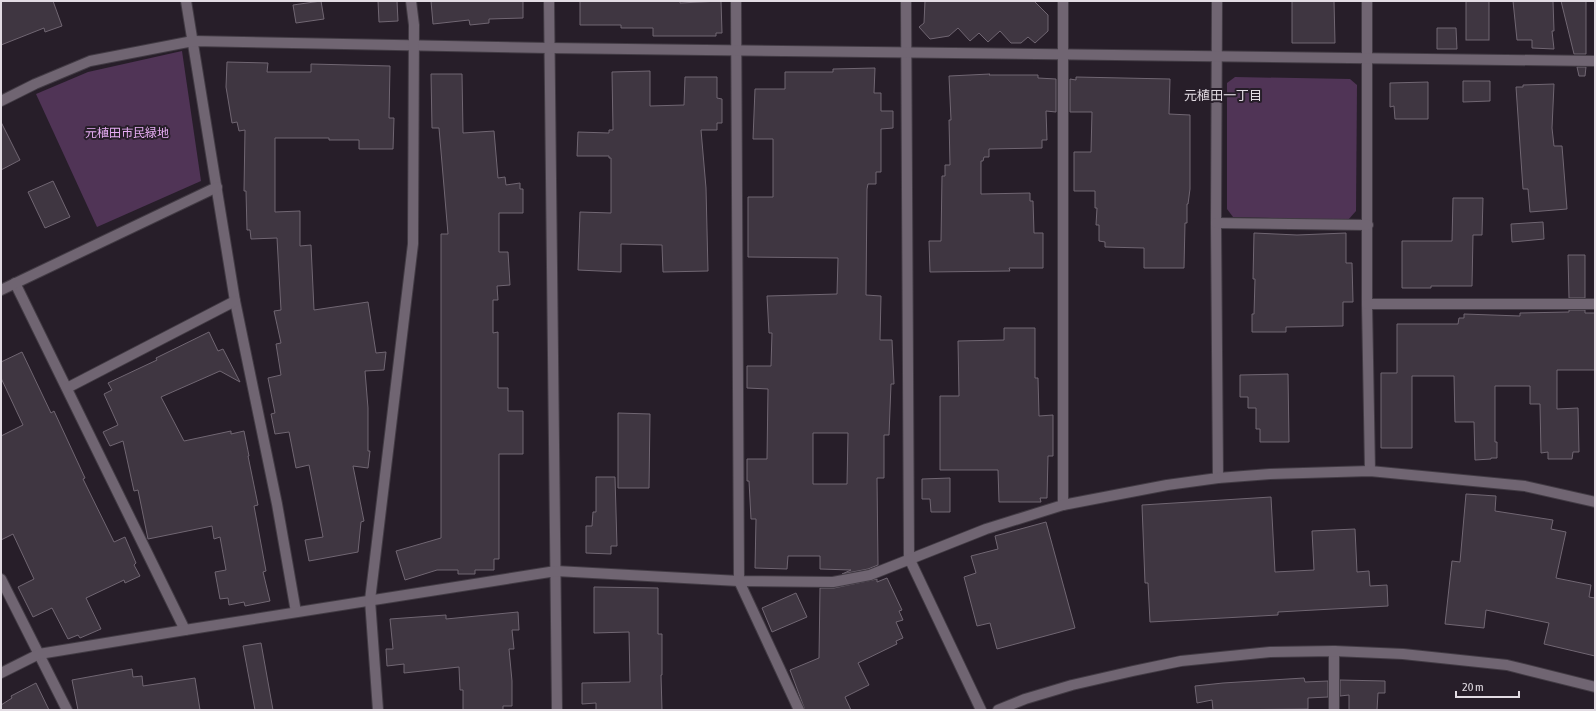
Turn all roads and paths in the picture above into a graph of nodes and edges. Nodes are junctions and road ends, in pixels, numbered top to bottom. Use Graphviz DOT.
graph roads {
  1 [pos="186,1"];
  2 [pos="411,1"];
  3 [pos="549,1"];
  4 [pos="736,1"];
  5 [pos="906,1"];
  6 [pos="1063,1"];
  7 [pos="1217,1"];
  8 [pos="1367,1"];
  9 [pos="193,41"];
  10 [pos="414,44"];
  11 [pos="549,48"];
  12 [pos="736,50"];
  13 [pos="906,52"];
  14 [pos="1064,54"];
  15 [pos="1217,56"];
  16 [pos="1366,58"];
  17 [pos="1595,61"];
  18 [pos="1,101"];
  19 [pos="217,187"];
  20 [pos="1216,224"];
  21 [pos="1368,225"];
  22 [pos="15,283"];
  23 [pos="1,290"];
  24 [pos="235,301"];
  25 [pos="1367,304"];
  26 [pos="1595,304"];
  27 [pos="67,388"];
  28 [pos="1370,471"];
  29 [pos="1218,478"];
  30 [pos="1595,502"];
  31 [pos="1063,505"];
  32 [pos="909,558"];
  33 [pos="556,571"];
  34 [pos="1,579"];
  35 [pos="739,581"];
  36 [pos="370,600"];
  37 [pos="296,612"];
  38 [pos="185,630"];
  39 [pos="1334,651"];
  40 [pos="39,654"];
  41 [pos="1,673"];
  42 [pos="1595,687"];
  43 [pos="67,710"];
  44 [pos="378,710"];
  45 [pos="557,710"];
  46 [pos="799,710"];
  47 [pos="981,710"];
  48 [pos="998,710"];
  49 [pos="1334,710"];
  1 -- 9 [label="street"];
  2 -- 10 [label="street"];
  3 -- 11 [label="street"];
  4 -- 12 [label="street"];
  5 -- 13 [label="street"];
  6 -- 14 [label="street"];
  7 -- 15 [label="street"];
  8 -- 16 [label="street"];
  9 -- 10 [label="street"];
  9 -- 18 [label="street"];
  9 -- 19 [label="street"];
  10 -- 11 [label="street"];
  10 -- 36 [label="street"];
  11 -- 12 [label="street"];
  11 -- 33 [label="street"];
  12 -- 13 [label="street"];
  12 -- 35 [label="street"];
  13 -- 14 [label="street"];
  13 -- 32 [label="street"];
  14 -- 15 [label="street"];
  14 -- 31 [label="street"];
  15 -- 16 [label="street"];
  15 -- 20 [label="street"];
  16 -- 17 [label="street"];
  16 -- 21 [label="street"];
  19 -- 22 [label="street"];
  19 -- 24 [label="street"];
  20 -- 21 [label="street"];
  20 -- 29 [label="street"];
  21 -- 25 [label="street"];
  22 -- 23 [label="street"];
  22 -- 27 [label="street"];
  24 -- 27 [label="street"];
  24 -- 37 [label="street"];
  25 -- 26 [label="street"];
  25 -- 28 [label="street"];
  27 -- 38 [label="street"];
  28 -- 29 [label="street"];
  28 -- 30 [label="street"];
  29 -- 31 [label="street"];
  31 -- 32 [label="street"];
  32 -- 35 [label="street"];
  32 -- 47 [label="street"];
  33 -- 35 [label="street"];
  33 -- 36 [label="street"];
  33 -- 45 [label="street"];
  34 -- 40 [label="street"];
  35 -- 46 [label="street"];
  36 -- 37 [label="street"];
  36 -- 44 [label="street"];
  37 -- 38 [label="street"];
  38 -- 40 [label="street"];
  39 -- 42 [label="street"];
  39 -- 48 [label="street"];
  39 -- 49 [label="street"];
  40 -- 41 [label="street"];
  40 -- 43 [label="street"];
}
